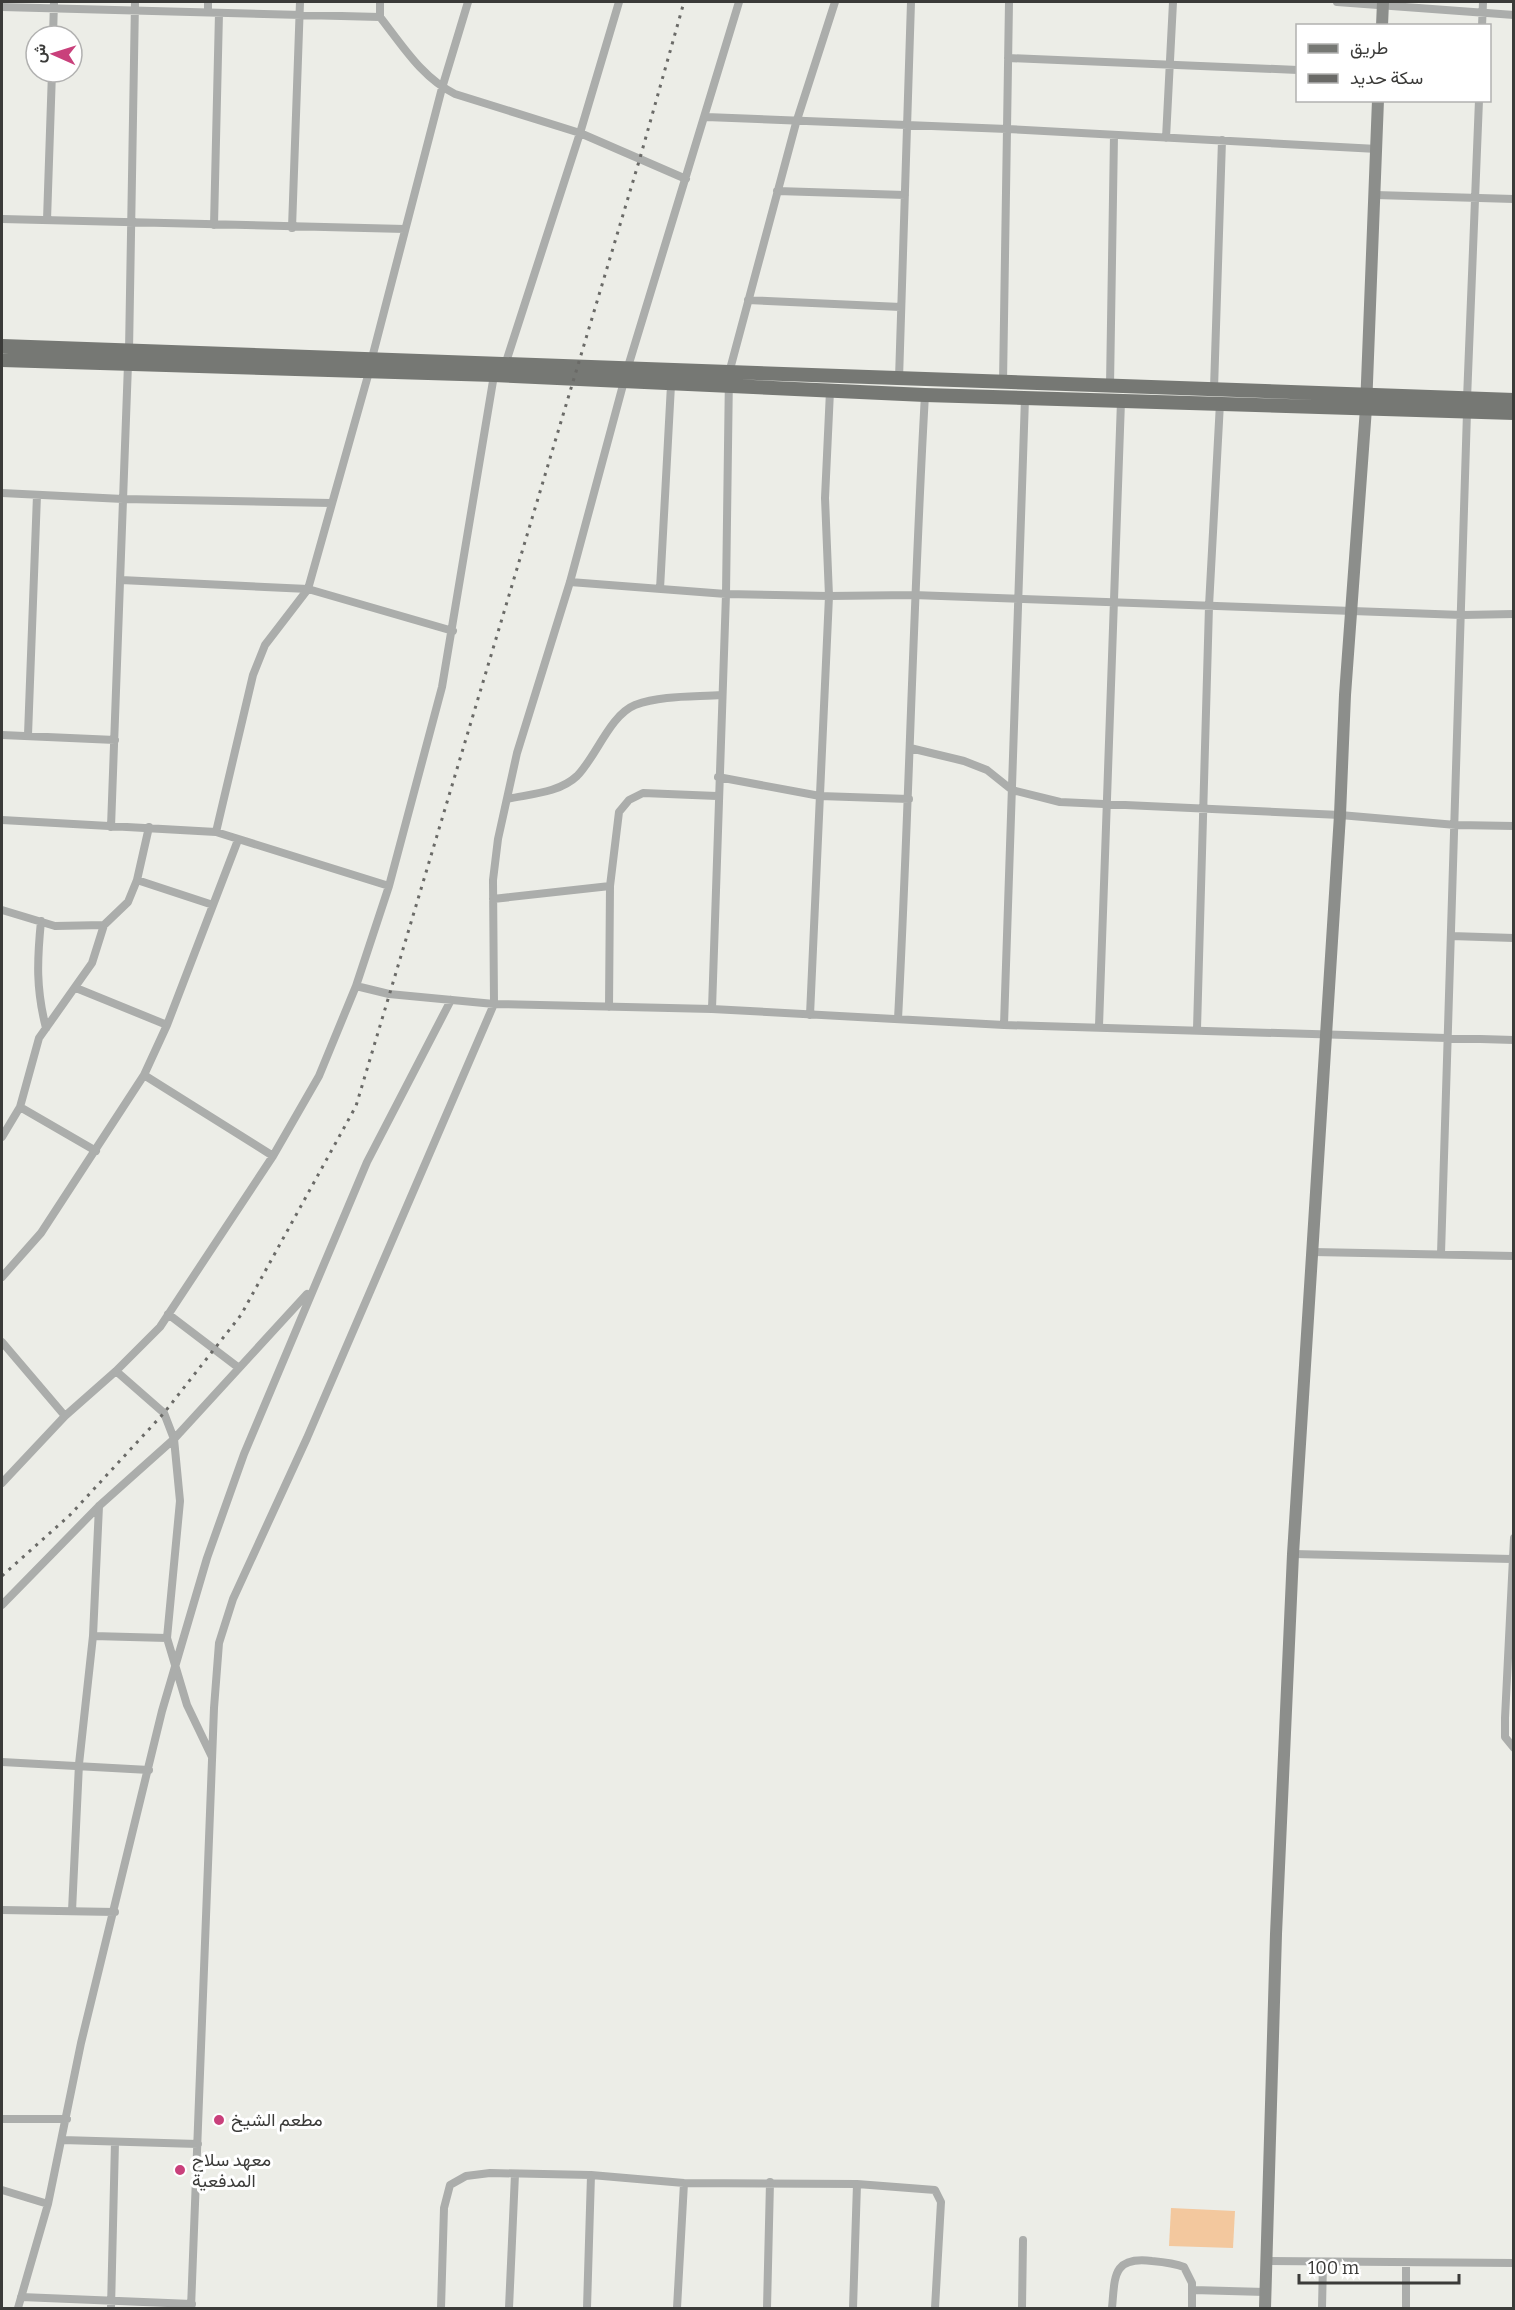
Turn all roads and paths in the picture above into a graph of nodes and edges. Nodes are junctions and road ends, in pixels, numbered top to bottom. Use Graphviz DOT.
graph roads {
  1 [pos="208,2"];
  2 [pos="300,2"];
  3 [pos="380,2"];
  4 [pos="468,2"];
  5 [pos="619,2"];
  6 [pos="739,2"];
  7 [pos="835,2"];
  8 [pos="911,2"];
  9 [pos="1009,2"];
  10 [pos="1173,2"];
  11 [pos="1337,2"];
  12 [pos="1483,2"];
  13 [pos="1383,4"];
  14 [pos="54,5"];
  15 [pos="135,6"];
  16 [pos="2,7"];
  17 [pos="208,12"];
  18 [pos="219,13"];
  19 [pos="1482,14"];
  20 [pos="300,15"];
  21 [pos="1514,15"];
  22 [pos="380,17"];
  23 [pos="53,24"];
  24 [pos="1382,24"];
  25 [pos="1482,24"];
  26 [pos="1008,58"];
  27 [pos="1168,64"];
  28 [pos="1296,70"];
  29 [pos="52,84"];
  30 [pos="442,88"];
  31 [pos="1378,102"];
  32 [pos="1479,102"];
  33 [pos="706,117"];
  34 [pos="796,123"];
  35 [pos="908,126"];
  36 [pos="1007,129"];
  37 [pos="580,133"];
  38 [pos="1114,135"];
  39 [pos="1166,138"];
  40 [pos="1222,140"];
  41 [pos="1377,149"];
  42 [pos="686,179"];
  43 [pos="777,191"];
  44 [pos="905,195"];
  45 [pos="1375,195"];
  46 [pos="1475,197"];
  47 [pos="1514,199"];
  48 [pos="2,219"];
  49 [pos="47,220"];
  50 [pos="131,222"];
  51 [pos="214,225"];
  52 [pos="292,228"];
  53 [pos="405,229"];
  54 [pos="748,300"];
  55 [pos="901,307"];
  56 [pos="2,346"];
  57 [pos="128,357"];
  58 [pos="2,360"];
  59 [pos="506,362"];
  60 [pos="370,365"];
  61 [pos="729,373"];
  62 [pos="494,375"];
  63 [pos="625,376"];
  64 [pos="899,379"];
  65 [pos="1003,383"];
  66 [pos="671,385"];
  67 [pos="1110,386"];
  68 [pos="728,387"];
  69 [pos="1214,389"];
  70 [pos="831,391"];
  71 [pos="925,395"];
  72 [pos="1025,398"];
  73 [pos="1514,400"];
  74 [pos="1121,401"];
  75 [pos="1367,401"];
  76 [pos="1220,403"];
  77 [pos="1467,405"];
  78 [pos="1514,413"];
  79 [pos="2,493"];
  80 [pos="37,495"];
  81 [pos="123,499"];
  82 [pos="331,503"];
  83 [pos="121,580"];
  84 [pos="570,582"];
  85 [pos="308,589"];
  86 [pos="660,589"];
  87 [pos="726,594"];
  88 [pos="913,595"];
  89 [pos="829,596"];
  90 [pos="1018,599"];
  91 [pos="1115,601"];
  92 [pos="1209,606"];
  93 [pos="1351,609"];
  94 [pos="1514,614"];
  95 [pos="1462,615"];
  96 [pos="453,631"];
  97 [pos="722,695"];
  98 [pos="2,735"];
  99 [pos="28,735"];
  100 [pos="115,740"];
  101 [pos="910,748"];
  102 [pos="718,777"];
  103 [pos="1012,790"];
  104 [pos="717,796"];
  105 [pos="820,796"];
  106 [pos="507,799"];
  107 [pos="909,799"];
  108 [pos="1106,806"];
  109 [pos="1205,808"];
  110 [pos="1340,815"];
  111 [pos="2,820"];
  112 [pos="1456,825"];
  113 [pos="1514,826"];
  114 [pos="111,827"];
  115 [pos="149,827"];
  116 [pos="216,832"];
  117 [pos="238,840"];
  118 [pos="137,880"];
  119 [pos="389,886"];
  120 [pos="610,886"];
  121 [pos="493,899"];
  122 [pos="213,905"];
  123 [pos="2,910"];
  124 [pos="41,921"];
  125 [pos="104,925"];
  126 [pos="1451,936"];
  127 [pos="1514,938"];
  128 [pos="356,986"];
  129 [pos="76,988"];
  130 [pos="451,1000"];
  131 [pos="494,1004"];
  132 [pos="609,1007"];
  133 [pos="712,1009"];
  134 [pos="810,1015"];
  135 [pos="898,1019"];
  136 [pos="167,1025"];
  137 [pos="1004,1025"];
  138 [pos="1099,1026"];
  139 [pos="46,1028"];
  140 [pos="1197,1029"];
  141 [pos="1326,1033"];
  142 [pos="1449,1038"];
  143 [pos="1514,1040"];
  144 [pos="144,1075"];
  145 [pos="20,1107"];
  146 [pos="2,1137"];
  147 [pos="96,1151"];
  148 [pos="273,1156"];
  149 [pos="1313,1252"];
  150 [pos="1441,1254"];
  151 [pos="1514,1256"];
  152 [pos="2,1277"];
  153 [pos="312,1289"];
  154 [pos="168,1314"];
  155 [pos="2,1342"];
  156 [pos="239,1368"];
  157 [pos="116,1371"];
  158 [pos="65,1416"];
  159 [pos="174,1439"];
  160 [pos="2,1483"];
  161 [pos="99,1506"];
  162 [pos="1514,1538"];
  163 [pos="1293,1554"];
  164 [pos="1512,1559"];
  165 [pos="2,1605"];
  166 [pos="1511,1622"];
  167 [pos="93,1636"];
  168 [pos="167,1638"];
  169 [pos="176,1663"];
  170 [pos="1514,1748"];
  171 [pos="212,1757"];
  172 [pos="2,1762"];
  173 [pos="79,1764"];
  174 [pos="149,1770"];
  175 [pos="2,1910"];
  176 [pos="72,1911"];
  177 [pos="115,1912"];
  178 [pos="2,2119"];
  179 [pos="67,2119"];
  180 [pos="62,2140"];
  181 [pos="115,2142"];
  182 [pos="198,2144"];
  183 [pos="516,2174"];
  184 [pos="591,2175"];
  185 [pos="770,2182"];
  186 [pos="684,2183"];
  187 [pos="857,2184"];
  188 [pos="2,2190"];
  189 [pos="48,2204"];
  190 [pos="1023,2240"];
  191 [pos="1266,2261"];
  192 [pos="1323,2262"];
  193 [pos="1514,2263"];
  194 [pos="1406,2264"];
  195 [pos="1193,2290"];
  196 [pos="1265,2292"];
  197 [pos="21,2297"];
  198 [pos="111,2305"];
  199 [pos="191,2306"];
  200 [pos="18,2308"];
  201 [pos="441,2308"];
  202 [pos="509,2308"];
  203 [pos="587,2308"];
  204 [pos="677,2308"];
  205 [pos="767,2308"];
  206 [pos="853,2308"];
  207 [pos="935,2308"];
  208 [pos="1022,2308"];
  209 [pos="1112,2308"];
  210 [pos="1192,2308"];
  211 [pos="1265,2308"];
  212 [pos="1322,2308"];
  213 [pos="1406,2308"];
  1 -- 17 [label="street"];
  2 -- 20 [label="street"];
  3 -- 22 [label="street"];
  4 -- 30 [label="street"];
  5 -- 37 [label="street"];
  6 -- 33 [label="street"];
  7 -- 34 [label="street"];
  8 -- 35 [label="street"];
  9 -- 26 [label="street"];
  10 -- 27 [label="street"];
  11 -- 13 [label="street"];
  12 -- 19 [label="street"];
  13 -- 19 [label="street"];
  13 -- 24 [label="street"];
  14 -- 15 [label="street"];
  14 -- 16 [label="street"];
  14 -- 23 [label="street"];
  15 -- 17 [label="street"];
  15 -- 50 [label="street"];
  17 -- 18 [label="street"];
  18 -- 20 [label="street"];
  18 -- 51 [label="street"];
  19 -- 21 [label="street"];
  19 -- 25 [label="street"];
  20 -- 22 [label="street"];
  20 -- 52 [label="street"];
  22 -- 30 [label="street"];
  26 -- 27 [label="street"];
  26 -- 36 [label="street"];
  27 -- 28 [label="street"];
  27 -- 39 [label="street"];
  29 -- 49 [label="street"];
  30 -- 37 [label="street"];
  30 -- 53 [label="street"];
  31 -- 41 [label="street"];
  32 -- 46 [label="street"];
  33 -- 34 [label="street"];
  33 -- 42 [label="street"];
  34 -- 35 [label="street"];
  34 -- 43 [label="street"];
  35 -- 36 [label="street"];
  35 -- 44 [label="street"];
  36 -- 38 [label="street"];
  36 -- 65 [label="street"];
  37 -- 42 [label="street"];
  37 -- 59 [label="street"];
  38 -- 39 [label="street"];
  38 -- 67 [label="street"];
  39 -- 40 [label="street"];
  40 -- 41 [label="street"];
  40 -- 69 [label="street"];
  41 -- 45 [label="street"];
  42 -- 63 [label="street"];
  43 -- 44 [label="street"];
  43 -- 54 [label="street"];
  44 -- 55 [label="street"];
  45 -- 46 [label="street"];
  45 -- 75 [label="street"];
  46 -- 47 [label="street"];
  46 -- 77 [label="street"];
  48 -- 49 [label="street"];
  49 -- 50 [label="street"];
  50 -- 51 [label="street"];
  50 -- 57 [label="street"];
  51 -- 52 [label="street"];
  52 -- 53 [label="street"];
  53 -- 60 [label="street"];
  54 -- 55 [label="street"];
  54 -- 61 [label="street"];
  55 -- 64 [label="street"];
  56 -- 57 [label="main road"];
  57 -- 58 [label="main road"];
  57 -- 60 [label="main road"];
  57 -- 81 [label="street"];
  59 -- 60 [label="main road"];
  59 -- 63 [label="main road"];
  60 -- 62 [label="main road"];
  60 -- 82 [label="street"];
  61 -- 63 [label="main road"];
  61 -- 64 [label="main road"];
  61 -- 68 [label="street"];
  62 -- 63 [label="main road"];
  62 -- 96 [label="street"];
  63 -- 66 [label="main road"];
  63 -- 84 [label="street"];
  64 -- 65 [label="main road"];
  65 -- 67 [label="main road"];
  66 -- 68 [label="main road"];
  66 -- 86 [label="street"];
  67 -- 69 [label="main road"];
  68 -- 70 [label="main road"];
  68 -- 87 [label="street"];
  69 -- 75 [label="main road"];
  70 -- 71 [label="main road"];
  70 -- 89 [label="street"];
  71 -- 72 [label="main road"];
  71 -- 88 [label="street"];
  72 -- 74 [label="main road"];
  72 -- 90 [label="street"];
  73 -- 77 [label="main road"];
  74 -- 76 [label="main road"];
  74 -- 91 [label="street"];
  75 -- 76 [label="main road"];
  75 -- 77 [label="main road"];
  75 -- 93 [label="street"];
  76 -- 92 [label="street"];
  77 -- 78 [label="main road"];
  77 -- 95 [label="street"];
  79 -- 80 [label="street"];
  80 -- 81 [label="street"];
  80 -- 99 [label="street"];
  81 -- 82 [label="street"];
  81 -- 83 [label="street"];
  82 -- 85 [label="street"];
  83 -- 85 [label="street"];
  83 -- 100 [label="street"];
  84 -- 86 [label="street"];
  84 -- 106 [label="street"];
  85 -- 96 [label="street"];
  85 -- 116 [label="street"];
  86 -- 87 [label="street"];
  87 -- 89 [label="street"];
  87 -- 97 [label="street"];
  88 -- 89 [label="street"];
  88 -- 90 [label="street"];
  88 -- 101 [label="street"];
  89 -- 105 [label="street"];
  90 -- 91 [label="street"];
  90 -- 103 [label="street"];
  91 -- 92 [label="street"];
  91 -- 108 [label="street"];
  92 -- 93 [label="street"];
  92 -- 109 [label="street"];
  93 -- 95 [label="street"];
  93 -- 110 [label="street"];
  94 -- 95 [label="street"];
  95 -- 112 [label="street"];
  96 -- 119 [label="street"];
  97 -- 102 [label="street"];
  97 -- 106 [label="street"];
  98 -- 99 [label="street"];
  99 -- 100 [label="street"];
  100 -- 114 [label="street"];
  101 -- 103 [label="street"];
  101 -- 107 [label="street"];
  102 -- 104 [label="street"];
  102 -- 105 [label="street"];
  103 -- 108 [label="street"];
  103 -- 137 [label="street"];
  104 -- 120 [label="street"];
  104 -- 133 [label="street"];
  105 -- 107 [label="street"];
  105 -- 134 [label="street"];
  106 -- 121 [label="street"];
  107 -- 135 [label="street"];
  108 -- 109 [label="street"];
  108 -- 138 [label="street"];
  109 -- 110 [label="street"];
  109 -- 140 [label="street"];
  110 -- 112 [label="street"];
  110 -- 141 [label="street"];
  111 -- 114 [label="street"];
  112 -- 113 [label="street"];
  112 -- 126 [label="street"];
  114 -- 115 [label="street"];
  115 -- 116 [label="street"];
  115 -- 118 [label="street"];
  116 -- 117 [label="street"];
  117 -- 119 [label="street"];
  117 -- 122 [label="street"];
  118 -- 122 [label="street"];
  118 -- 125 [label="street"];
  119 -- 128 [label="street"];
  120 -- 121 [label="street"];
  120 -- 132 [label="street"];
  121 -- 131 [label="street"];
  122 -- 136 [label="street"];
  123 -- 124 [label="street"];
  124 -- 125 [label="street"];
  124 -- 139 [label="street"];
  125 -- 129 [label="street"];
  126 -- 127 [label="street"];
  126 -- 142 [label="street"];
  128 -- 130 [label="street"];
  128 -- 148 [label="street"];
  129 -- 136 [label="street"];
  129 -- 139 [label="street"];
  130 -- 131 [label="street"];
  130 -- 153 [label="street"];
  131 -- 132 [label="street"];
  131 -- 171 [label="street"];
  132 -- 133 [label="street"];
  133 -- 134 [label="street"];
  134 -- 135 [label="street"];
  135 -- 137 [label="street"];
  136 -- 144 [label="street"];
  137 -- 138 [label="street"];
  138 -- 140 [label="street"];
  139 -- 145 [label="street"];
  140 -- 141 [label="street"];
  141 -- 142 [label="street"];
  141 -- 149 [label="street"];
  142 -- 143 [label="street"];
  142 -- 150 [label="street"];
  144 -- 147 [label="street"];
  144 -- 148 [label="street"];
  145 -- 146 [label="street"];
  145 -- 147 [label="street"];
  147 -- 152 [label="street"];
  148 -- 154 [label="street"];
  149 -- 150 [label="street"];
  149 -- 163 [label="street"];
  150 -- 151 [label="street"];
  153 -- 156 [label="street"];
  153 -- 169 [label="street"];
  154 -- 156 [label="street"];
  154 -- 157 [label="street"];
  155 -- 158 [label="street"];
  156 -- 159 [label="street"];
  157 -- 158 [label="street"];
  157 -- 159 [label="street"];
  158 -- 160 [label="street"];
  159 -- 161 [label="street"];
  159 -- 168 [label="street"];
  161 -- 165 [label="street"];
  161 -- 167 [label="street"];
  162 -- 164 [label="street"];
  163 -- 164 [label="street"];
  163 -- 191 [label="street"];
  164 -- 166 [label="street"];
  166 -- 170 [label="street"];
  167 -- 168 [label="street"];
  167 -- 173 [label="street"];
  168 -- 169 [label="street"];
  169 -- 171 [label="street"];
  169 -- 174 [label="street"];
  171 -- 182 [label="street"];
  172 -- 173 [label="street"];
  173 -- 174 [label="street"];
  173 -- 176 [label="street"];
  174 -- 177 [label="street"];
  175 -- 176 [label="street"];
  176 -- 177 [label="street"];
  177 -- 179 [label="street"];
  178 -- 179 [label="street"];
  179 -- 180 [label="street"];
  180 -- 181 [label="street"];
  180 -- 189 [label="street"];
  181 -- 182 [label="street"];
  181 -- 198 [label="street"];
  182 -- 199 [label="street"];
  183 -- 184 [label="street"];
  183 -- 201 [label="street"];
  183 -- 202 [label="street"];
  184 -- 186 [label="street"];
  184 -- 203 [label="street"];
  185 -- 186 [label="street"];
  185 -- 187 [label="street"];
  185 -- 205 [label="street"];
  186 -- 204 [label="street"];
  187 -- 206 [label="street"];
  187 -- 207 [label="street"];
  188 -- 189 [label="street"];
  189 -- 197 [label="street"];
  190 -- 208 [label="street"];
  191 -- 192 [label="street"];
  191 -- 196 [label="street"];
  192 -- 194 [label="street"];
  192 -- 212 [label="street"];
  193 -- 194 [label="street"];
  194 -- 213 [label="street"];
  195 -- 196 [label="street"];
  195 -- 209 [label="street"];
  195 -- 210 [label="street"];
  196 -- 211 [label="street"];
  197 -- 198 [label="street"];
  197 -- 200 [label="street"];
  198 -- 199 [label="street"];
}
